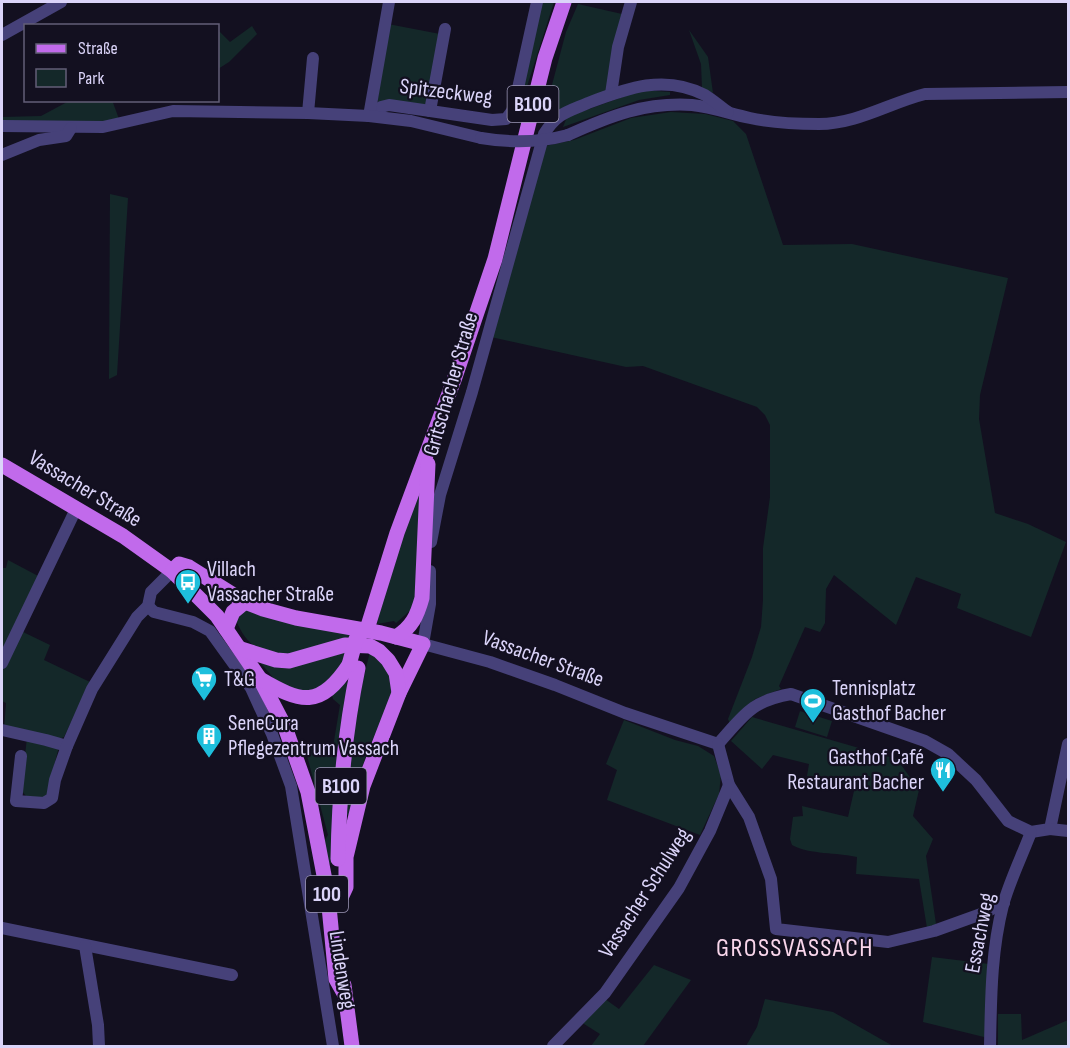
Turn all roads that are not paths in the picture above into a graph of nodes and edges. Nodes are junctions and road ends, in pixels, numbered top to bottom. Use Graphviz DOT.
graph roads {
  1 [pos="61,2"];
  2 [pos="389,2"];
  3 [pos="537,2"];
  4 [pos="564,2"];
  5 [pos="631,2"];
  6 [pos="445,29"];
  7 [pos="2,35"];
  8 [pos="313,58"];
  9 [pos="1068,92"];
  10 [pos="611,94"];
  11 [pos="430,111"];
  12 [pos="728,112"];
  13 [pos="308,113"];
  14 [pos="369,116"];
  15 [pos="2,126"];
  16 [pos="71,128"];
  17 [pos="2,155"];
  18 [pos="430,446"];
  19 [pos="2,465"];
  20 [pos="76,509"];
  21 [pos="172,571"];
  22 [pos="245,602"];
  23 [pos="148,606"];
  24 [pos="368,627"];
  25 [pos="226,629"];
  26 [pos="396,637"];
  27 [pos="423,644"];
  28 [pos="241,649"];
  29 [pos="2,663"];
  30 [pos="353,667"];
  31 [pos="260,679"];
  32 [pos="399,693"];
  33 [pos="2,730"];
  34 [pos="718,744"];
  35 [pos="1068,744"];
  36 [pos="67,746"];
  37 [pos="21,756"];
  38 [pos="729,784"];
  39 [pos="1050,829"];
  40 [pos="1068,831"];
  41 [pos="1031,832"];
  42 [pos="1004,903"];
  43 [pos="338,904"];
  44 [pos="2,928"];
  45 [pos="85,946"];
  46 [pos="232,975"];
  47 [pos="345,995"];
  48 [pos="99,1047"];
  49 [pos="333,1047"];
  50 [pos="352,1047"];
  51 [pos="553,1047"];
  52 [pos="990,1047"];
  1 -- 7 [label="street"];
  2 -- 14 [label="street"];
  3 -- 11 [label="street, Spitzeckweg"];
  4 -- 18 [label="main road, B100"];
  5 -- 10 [label="street"];
  6 -- 11 [label="street"];
  8 -- 13 [label="street"];
  9 -- 12 [label="street, Gritschacher Straße"];
  10 -- 12 [label="street, Gritschacher Straße"];
  10 -- 27 [label="street, Gritschacher Straße"];
  11 -- 14 [label="street, Spitzeckweg"];
  12 -- 14 [label="street, Gritschacher Straße, bridge"];
  13 -- 14 [label="street, Gritschacher Straße"];
  13 -- 16 [label="street, Gritschacher Straße"];
  15 -- 16 [label="street, Gritschacher Straße"];
  16 -- 17 [label="street"];
  18 -- 24 [label="main road, B100"];
  18 -- 26 [label="main road"];
  19 -- 20 [label="main road, Vassacher Straße"];
  20 -- 21 [label="main road, Vassacher Straße"];
  20 -- 29 [label="street"];
  21 -- 22 [label="main road, Vassacher Straße"];
  21 -- 23 [label="street"];
  21 -- 25 [label="main road, 100"];
  22 -- 25 [label="main road"];
  22 -- 26 [label="main road, Vassacher Straße"];
  23 -- 36 [label="street"];
  23 -- 49 [label="street, Lindenweg"];
  24 -- 30 [label="main road, 100, bridge"];
  25 -- 28 [label="main road, 100"];
  26 -- 27 [label="main road, Vassacher Straße"];
  27 -- 32 [label="main road, 100"];
  27 -- 34 [label="street, Vassacher Straße"];
  28 -- 31 [label="main road, 100"];
  28 -- 32 [label="main road"];
  30 -- 31 [label="main road, 100"];
  30 -- 43 [label="main road, B100"];
  31 -- 47 [label="main road, 100"];
  32 -- 43 [label="main road, 100"];
  33 -- 36 [label="street"];
  34 -- 38 [label="street"];
  34 -- 41 [label="street"];
  35 -- 39 [label="street"];
  36 -- 37 [label="street"];
  38 -- 42 [label="street"];
  38 -- 51 [label="street, Vassacher Schulweg"];
  39 -- 40 [label="street"];
  39 -- 41 [label="street"];
  41 -- 42 [label="street, Essachweg"];
  42 -- 52 [label="street, Essachweg"];
  43 -- 47 [label="main road, B100"];
  44 -- 45 [label="street"];
  45 -- 46 [label="street"];
  45 -- 48 [label="street"];
  47 -- 50 [label="main road, B100"];
}
